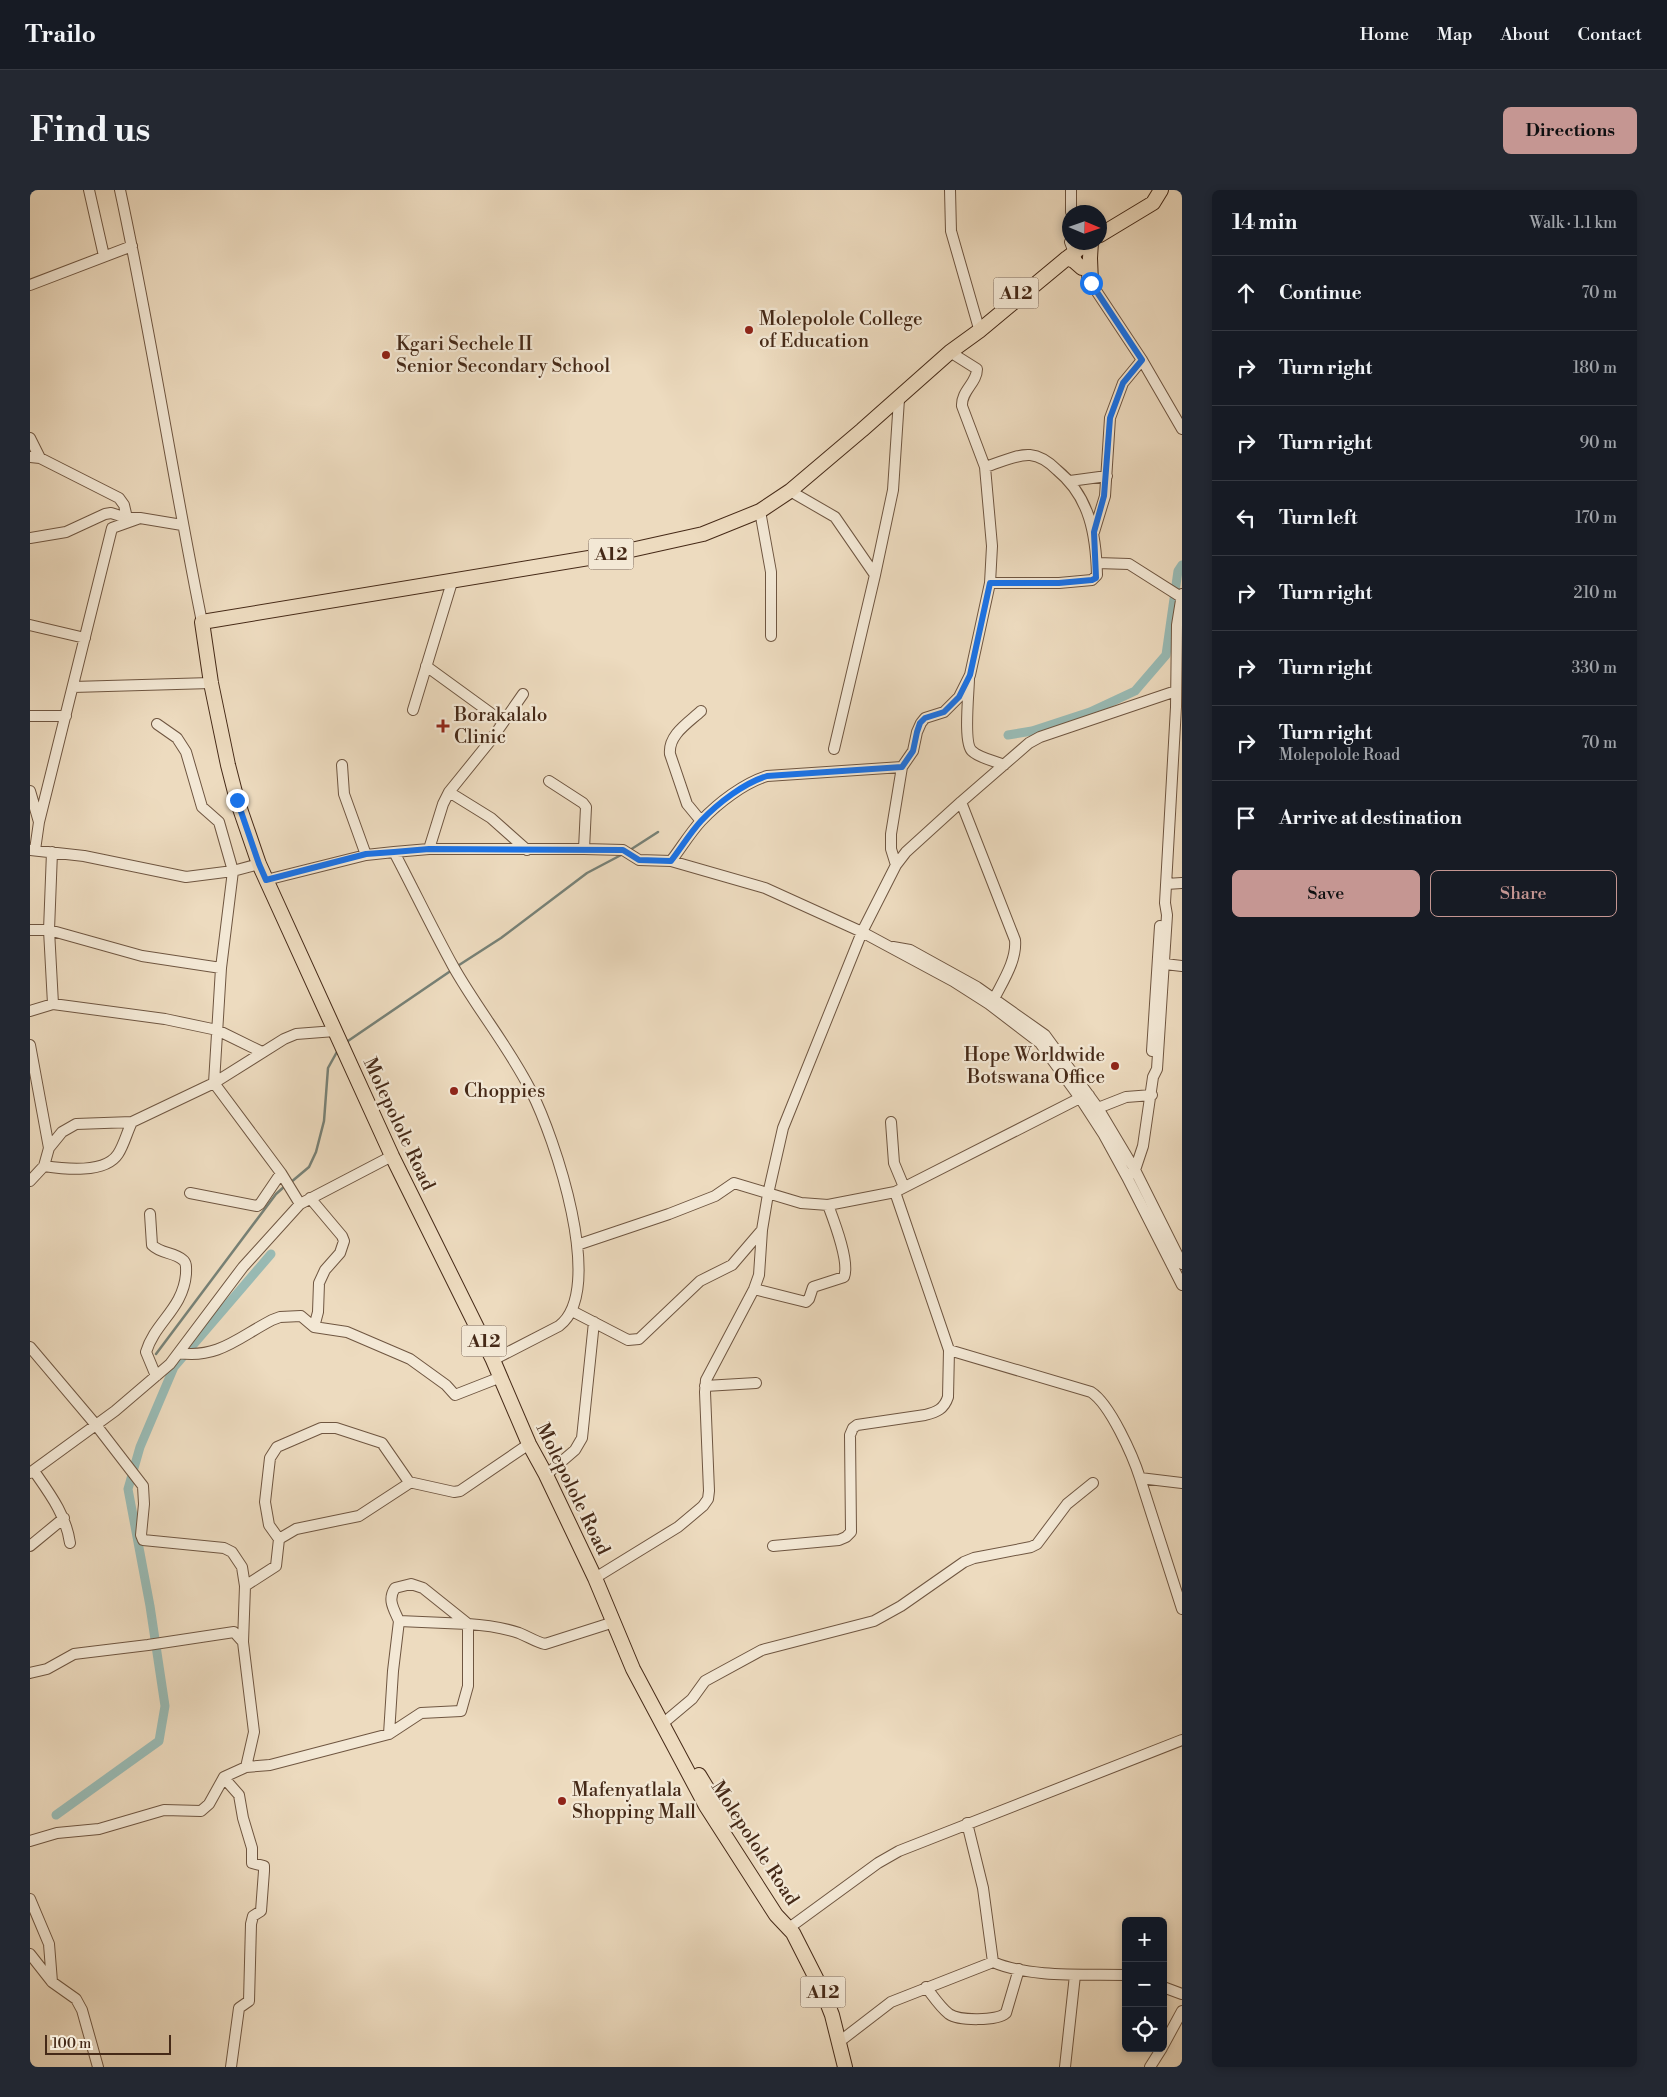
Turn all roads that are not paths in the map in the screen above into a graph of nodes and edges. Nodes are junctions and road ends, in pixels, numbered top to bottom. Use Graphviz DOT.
graph roads {
  1 [pos="89,190"];
  2 [pos="120,190"];
  3 [pos="950,190"];
  4 [pos="1071,190"];
  5 [pos="1160,190"];
  6 [pos="1071,205"];
  7 [pos="1107,222"];
  8 [pos="1107,231"];
  9 [pos="132,246"];
  10 [pos="1069,250"];
  11 [pos="1069,250"];
  12 [pos="1072,250"];
  13 [pos="1090,250"];
  14 [pos="104,256"];
  15 [pos="1082,268"];
  16 [pos="1091,283"];
  17 [pos="30,285"];
  18 [pos="978,325"];
  19 [pos="954,349"];
  20 [pos="1142,360"];
  21 [pos="899,399"];
  22 [pos="1182,429"];
  23 [pos="30,438"];
  24 [pos="35,458"];
  25 [pos="986,467"];
  26 [pos="1107,476"];
  27 [pos="1070,481"];
  28 [pos="790,490"];
  29 [pos="760,510"];
  30 [pos="122,516"];
  31 [pos="140,518"];
  32 [pos="182,525"];
  33 [pos="112,528"];
  34 [pos="1094,532"];
  35 [pos="30,538"];
  36 [pos="1097,563"];
  37 [pos="875,575"];
  38 [pos="452,582"];
  39 [pos="990,583"];
  40 [pos="1182,596"];
  41 [pos="202,622"];
  42 [pos="30,625"];
  43 [pos="1180,627"];
  44 [pos="771,636"];
  45 [pos="85,638"];
  46 [pos="426,666"];
  47 [pos="970,675"];
  48 [pos="211,682"];
  49 [pos="73,686"];
  50 [pos="1176,691"];
  51 [pos="522,694"];
  52 [pos="1179,707"];
  53 [pos="413,710"];
  54 [pos="701,711"];
  55 [pos="30,716"];
  56 [pos="66,716"];
  57 [pos="503,722"];
  58 [pos="158,724"];
  59 [pos="834,749"];
  60 [pos="342,764"];
  61 [pos="1004,765"];
  62 [pos="902,767"];
  63 [pos="549,782"];
  64 [pos="30,791"];
  65 [pos="449,792"];
  66 [pos="961,802"];
  67 [pos="701,820"];
  68 [pos="36,826"];
  69 [pos="429,849"];
  70 [pos="584,849"];
  71 [pos="33,850"];
  72 [pos="527,850"];
  73 [pos="52,852"];
  74 [pos="394,852"];
  75 [pos="366,854"];
  76 [pos="671,861"];
  77 [pos="259,864"];
  78 [pos="896,865"];
  79 [pos="233,871"];
  80 [pos="266,880"];
  81 [pos="1182,883"];
  82 [pos="1166,884"];
  83 [pos="1165,903"];
  84 [pos="30,930"];
  85 [pos="49,930"];
  86 [pos="862,932"];
  87 [pos="1165,964"];
  88 [pos="1182,966"];
  89 [pos="221,968"];
  90 [pos="1159,979"];
  91 [pos="992,1001"];
  92 [pos="53,1004"];
  93 [pos="30,1011"];
  94 [pos="217,1030"];
  95 [pos="335,1031"];
  96 [pos="30,1045"];
  97 [pos="262,1052"];
  98 [pos="214,1083"];
  99 [pos="33,1084"];
  100 [pos="1152,1095"];
  101 [pos="1084,1096"];
  102 [pos="1098,1108"];
  103 [pos="132,1122"];
  104 [pos="891,1122"];
  105 [pos="49,1148"];
  106 [pos="392,1156"];
  107 [pos="44,1166"];
  108 [pos="281,1172"];
  109 [pos="1131,1174"];
  110 [pos="30,1181"];
  111 [pos="900,1190"];
  112 [pos="190,1193"];
  113 [pos="768,1194"];
  114 [pos="310,1198"];
  115 [pos="300,1204"];
  116 [pos="828,1206"];
  117 [pos="150,1214"];
  118 [pos="762,1230"];
  119 [pos="577,1245"];
  120 [pos="1174,1250"];
  121 [pos="1182,1264"];
  122 [pos="1182,1285"];
  123 [pos="754,1289"];
  124 [pos="572,1311"];
  125 [pos="594,1322"];
  126 [pos="314,1327"];
  127 [pos="30,1347"];
  128 [pos="949,1350"];
  129 [pos="179,1353"];
  130 [pos="493,1360"];
  131 [pos="156,1376"];
  132 [pos="501,1377"];
  133 [pos="756,1383"];
  134 [pos="705,1386"];
  135 [pos="96,1425"];
  136 [pos="529,1444"];
  137 [pos="32,1472"];
  138 [pos="546,1475"];
  139 [pos="1140,1478"];
  140 [pos="409,1482"];
  141 [pos="1093,1483"];
  142 [pos="1182,1483"];
  143 [pos="64,1518"];
  144 [pos="279,1539"];
  145 [pos="70,1543"];
  146 [pos="30,1546"];
  147 [pos="773,1546"];
  148 [pos="595,1578"];
  149 [pos="245,1586"];
  150 [pos="1182,1609"];
  151 [pos="399,1621"];
  152 [pos="614,1622"];
  153 [pos="468,1624"];
  154 [pos="243,1642"];
  155 [pos="30,1673"];
  156 [pos="667,1720"];
  157 [pos="389,1734"];
  158 [pos="1182,1740"];
  159 [pos="246,1767"];
  160 [pos="224,1778"];
  161 [pos="967,1823"];
  162 [pos="30,1841"];
  163 [pos="30,1899"];
  164 [pos="788,1926"];
  165 [pos="30,1954"];
  166 [pos="993,1962"];
  167 [pos="1019,1969"];
  168 [pos="1075,1975"];
  169 [pos="1122,1975"];
  170 [pos="52,1982"];
  171 [pos="926,1987"];
  172 [pos="1167,1988"];
  173 [pos="1182,1994"];
  174 [pos="1182,2011"];
  175 [pos="1167,2038"];
  176 [pos="839,2042"];
  177 [pos="1159,2052"];
  178 [pos="98,2067"];
  179 [pos="231,2067"];
  180 [pos="845,2067"];
  181 [pos="1065,2067"];
  182 [pos="1150,2067"];
  1 -- 14 [label="street"];
  2 -- 9 [label="street"];
  3 -- 18 [label="street"];
  4 -- 6 [label="street"];
  5 -- 7 [label="main road"];
  5 -- 8 [label="main road"];
  9 -- 14 [label="street"];
  9 -- 32 [label="street"];
  10 -- 18 [label="main road, A12"];
  11 -- 19 [label="main road, A12"];
  12 -- 15 [label="main road"];
  13 -- 16 [label="main road"];
  14 -- 17 [label="street"];
  15 -- 16 [label="street"];
  16 -- 20 [label="street"];
  18 -- 19 [label="main road, A12"];
  19 -- 21 [label="main road, A12"];
  19 -- 25 [label="street"];
  20 -- 22 [label="street"];
  20 -- 26 [label="street"];
  21 -- 28 [label="main road, A12"];
  21 -- 37 [label="street"];
  23 -- 24 [label="street"];
  24 -- 30 [label="street"];
  25 -- 27 [label="street"];
  25 -- 39 [label="street"];
  26 -- 27 [label="street"];
  26 -- 34 [label="street"];
  27 -- 34 [label="street"];
  28 -- 29 [label="main road, A12"];
  28 -- 37 [label="street"];
  29 -- 38 [label="main road, A12"];
  29 -- 44 [label="street"];
  30 -- 31 [label="street"];
  30 -- 33 [label="street"];
  30 -- 35 [label="street"];
  31 -- 32 [label="street"];
  31 -- 33 [label="street"];
  32 -- 41 [label="street"];
  33 -- 45 [label="street"];
  34 -- 36 [label="street"];
  36 -- 39 [label="street"];
  36 -- 40 [label="street"];
  37 -- 59 [label="street"];
  38 -- 41 [label="main road, A12"];
  38 -- 46 [label="street"];
  39 -- 47 [label="street"];
  40 -- 43 [label="street"];
  41 -- 48 [label="main road, Molepolole Road / A12"];
  42 -- 45 [label="street"];
  43 -- 50 [label="street"];
  45 -- 49 [label="street"];
  46 -- 53 [label="street"];
  46 -- 57 [label="street"];
  47 -- 61 [label="street"];
  47 -- 62 [label="street"];
  48 -- 49 [label="street"];
  48 -- 77 [label="main road, Molepolole Road / A12"];
  49 -- 56 [label="street"];
  50 -- 52 [label="street"];
  50 -- 61 [label="street"];
  51 -- 57 [label="street"];
  52 -- 82 [label="street"];
  54 -- 67 [label="street"];
  55 -- 56 [label="street"];
  56 -- 68 [label="street"];
  57 -- 65 [label="street"];
  58 -- 79 [label="street"];
  60 -- 75 [label="street"];
  61 -- 66 [label="street"];
  62 -- 67 [label="street"];
  62 -- 78 [label="street"];
  63 -- 70 [label="street"];
  64 -- 68 [label="street"];
  65 -- 69 [label="street"];
  65 -- 72 [label="street"];
  66 -- 78 [label="street"];
  66 -- 91 [label="street"];
  67 -- 76 [label="street"];
  68 -- 71 [label="street"];
  69 -- 72 [label="street"];
  69 -- 74 [label="street"];
  70 -- 72 [label="street"];
  70 -- 76 [label="street"];
  71 -- 73 [label="street"];
  73 -- 79 [label="street"];
  73 -- 85 [label="street"];
  74 -- 75 [label="street"];
  74 -- 119 [label="street"];
  75 -- 80 [label="street"];
  76 -- 86 [label="street"];
  77 -- 79 [label="street"];
  77 -- 80 [label="main road, Molepolole Road / A12"];
  78 -- 86 [label="street"];
  79 -- 89 [label="street"];
  80 -- 95 [label="main road, Molepolole Road / A12"];
  81 -- 82 [label="street"];
  82 -- 83 [label="street"];
  83 -- 87 [label="street"];
  83 -- 90 [label="street"];
  84 -- 85 [label="street"];
  85 -- 89 [label="street"];
  85 -- 92 [label="street"];
  86 -- 91 [label="street"];
  86 -- 113 [label="street"];
  87 -- 88 [label="street"];
  87 -- 90 [label="street"];
  89 -- 94 [label="street"];
  90 -- 100 [label="street"];
  91 -- 101 [label="street"];
  92 -- 93 [label="street"];
  92 -- 94 [label="street"];
  94 -- 97 [label="street"];
  94 -- 98 [label="street"];
  95 -- 97 [label="street"];
  95 -- 106 [label="main road, Molepolole Road / A12"];
  96 -- 99 [label="street"];
  97 -- 98 [label="street"];
  98 -- 103 [label="street"];
  98 -- 108 [label="street"];
  99 -- 105 [label="street"];
  100 -- 102 [label="street"];
  100 -- 109 [label="street"];
  101 -- 102 [label="street"];
  101 -- 109 [label="street"];
  101 -- 111 [label="street"];
  102 -- 109 [label="street"];
  103 -- 105 [label="street"];
  103 -- 107 [label="street"];
  104 -- 111 [label="street"];
  105 -- 107 [label="street"];
  106 -- 114 [label="street"];
  106 -- 130 [label="main road, Molepolole Road / A12"];
  107 -- 110 [label="street"];
  108 -- 112 [label="street"];
  108 -- 115 [label="street"];
  109 -- 120 [label="street"];
  111 -- 116 [label="street"];
  111 -- 128 [label="street"];
  113 -- 116 [label="street"];
  113 -- 118 [label="street"];
  113 -- 119 [label="street"];
  114 -- 115 [label="street"];
  114 -- 126 [label="street"];
  115 -- 129 [label="street"];
  116 -- 123 [label="street"];
  117 -- 131 [label="street"];
  118 -- 123 [label="street"];
  118 -- 125 [label="street"];
  119 -- 124 [label="street"];
  120 -- 121 [label="street"];
  120 -- 122 [label="street"];
  123 -- 134 [label="street"];
  124 -- 125 [label="street"];
  124 -- 130 [label="street"];
  125 -- 138 [label="street"];
  126 -- 129 [label="street"];
  126 -- 132 [label="street"];
  127 -- 135 [label="street"];
  128 -- 139 [label="street"];
  128 -- 147 [label="street"];
  129 -- 131 [label="street"];
  130 -- 132 [label="main road, Molepolole Road / A12"];
  131 -- 135 [label="street"];
  132 -- 136 [label="main road, Molepolole Road / A12"];
  133 -- 134 [label="street"];
  134 -- 148 [label="street"];
  135 -- 137 [label="street"];
  135 -- 149 [label="street"];
  136 -- 138 [label="main road, Molepolole Road / A12"];
  136 -- 140 [label="street"];
  137 -- 143 [label="street"];
  138 -- 148 [label="main road, Molepolole Road / A12"];
  139 -- 142 [label="street"];
  139 -- 150 [label="street"];
  140 -- 144 [label="street"];
  140 -- 144 [label="street"];
  141 -- 156 [label="street"];
  143 -- 145 [label="street"];
  143 -- 146 [label="street"];
  144 -- 149 [label="street"];
  148 -- 152 [label="main road, Molepolole Road / A12"];
  149 -- 154 [label="street"];
  151 -- 153 [label="street"];
  151 -- 153 [label="street"];
  151 -- 157 [label="street"];
  152 -- 153 [label="street"];
  152 -- 156 [label="main road, Molepolole Road / A12"];
  152 -- 164 [label="main road, Molepolole Road / A12"];
  153 -- 157 [label="street"];
  154 -- 155 [label="street"];
  154 -- 159 [label="street"];
  156 -- 164 [label="main road, Molepolole Road / A12"];
  157 -- 159 [label="street"];
  158 -- 161 [label="street"];
  159 -- 160 [label="street"];
  160 -- 162 [label="street"];
  160 -- 179 [label="street"];
  161 -- 164 [label="street"];
  161 -- 166 [label="street"];
  163 -- 170 [label="street"];
  164 -- 176 [label="main road, Molepolole Road / A12"];
  165 -- 170 [label="street"];
  166 -- 167 [label="street"];
  166 -- 171 [label="street"];
  167 -- 168 [label="street"];
  167 -- 171 [label="street"];
  168 -- 169 [label="street"];
  168 -- 181 [label="street"];
  170 -- 178 [label="street"];
  171 -- 176 [label="street"];
  172 -- 173 [label="street"];
  174 -- 175 [label="street"];
  176 -- 180 [label="main road, Molepolole Road / A12"];
  177 -- 182 [label="street"];
}
